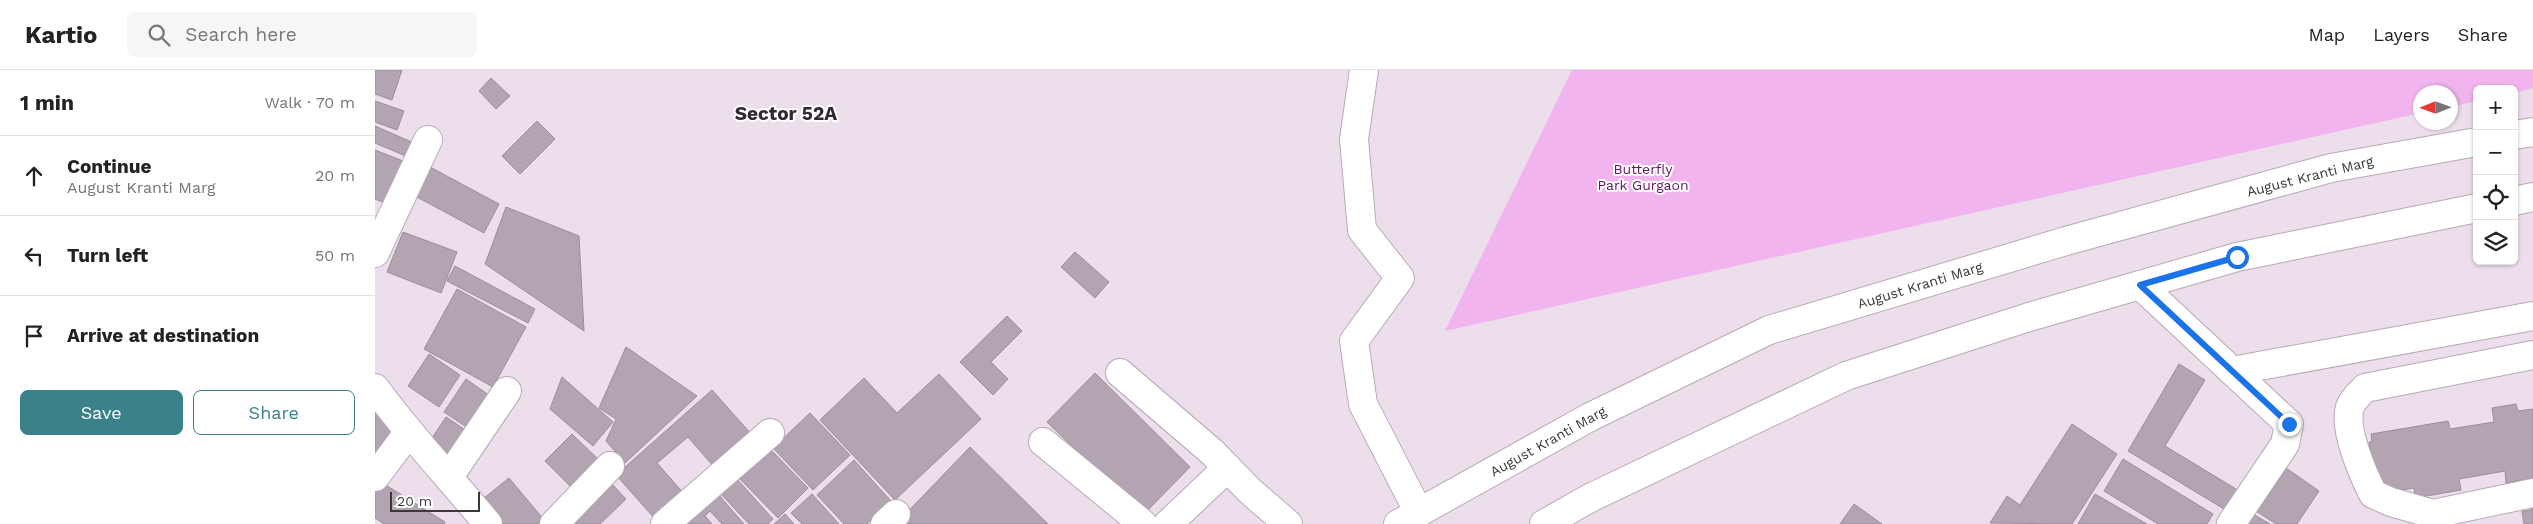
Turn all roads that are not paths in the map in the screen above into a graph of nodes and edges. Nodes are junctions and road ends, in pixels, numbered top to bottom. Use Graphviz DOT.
graph roads {
  1 [pos="1364,70"];
  2 [pos="2533,132"];
  3 [pos="2518,134"];
  4 [pos="428,140"];
  5 [pos="2473,143"];
  6 [pos="2533,198"];
  7 [pos="2518,200"];
  8 [pos="2473,209"];
  9 [pos="375,253"];
  10 [pos="2140,285"];
  11 [pos="2533,316"];
  12 [pos="2533,355"];
  13 [pos="2232,371"];
  14 [pos="1120,373"];
  15 [pos="375,388"];
  16 [pos="507,391"];
  17 [pos="408,433"];
  18 [pos="770,433"];
  19 [pos="1043,442"];
  20 [pos="610,466"];
  21 [pos="1227,468"];
  22 [pos="375,476"];
  23 [pos="449,477"];
  24 [pos="2533,493"];
  25 [pos="2500,512"];
  26 [pos="1409,518"];
  27 [pos="487,524"];
  28 [pos="554,524"];
  29 [pos="665,524"];
  30 [pos="1143,524"];
  31 [pos="1168,524"];
  32 [pos="1289,524"];
  33 [pos="1544,524"];
  34 [pos="2231,524"];
  1 -- 26 [label="street"];
  2 -- 3 [label="street"];
  4 -- 9 [label="street"];
  5 -- 26 [label="street, August Kranti Marg"];
  6 -- 7 [label="street"];
  8 -- 10 [label="street"];
  10 -- 13 [label="street"];
  10 -- 33 [label="street"];
  11 -- 13 [label="street"];
  12 -- 25 [label="street"];
  13 -- 34 [label="street"];
  14 -- 21 [label="street"];
  15 -- 17 [label="street"];
  16 -- 23 [label="street"];
  17 -- 22 [label="street"];
  17 -- 23 [label="street"];
  18 -- 29 [label="street"];
  19 -- 30 [label="street"];
  20 -- 28 [label="street"];
  21 -- 31 [label="street"];
  21 -- 32 [label="street"];
  23 -- 27 [label="street"];
  24 -- 25 [label="street"];
}
